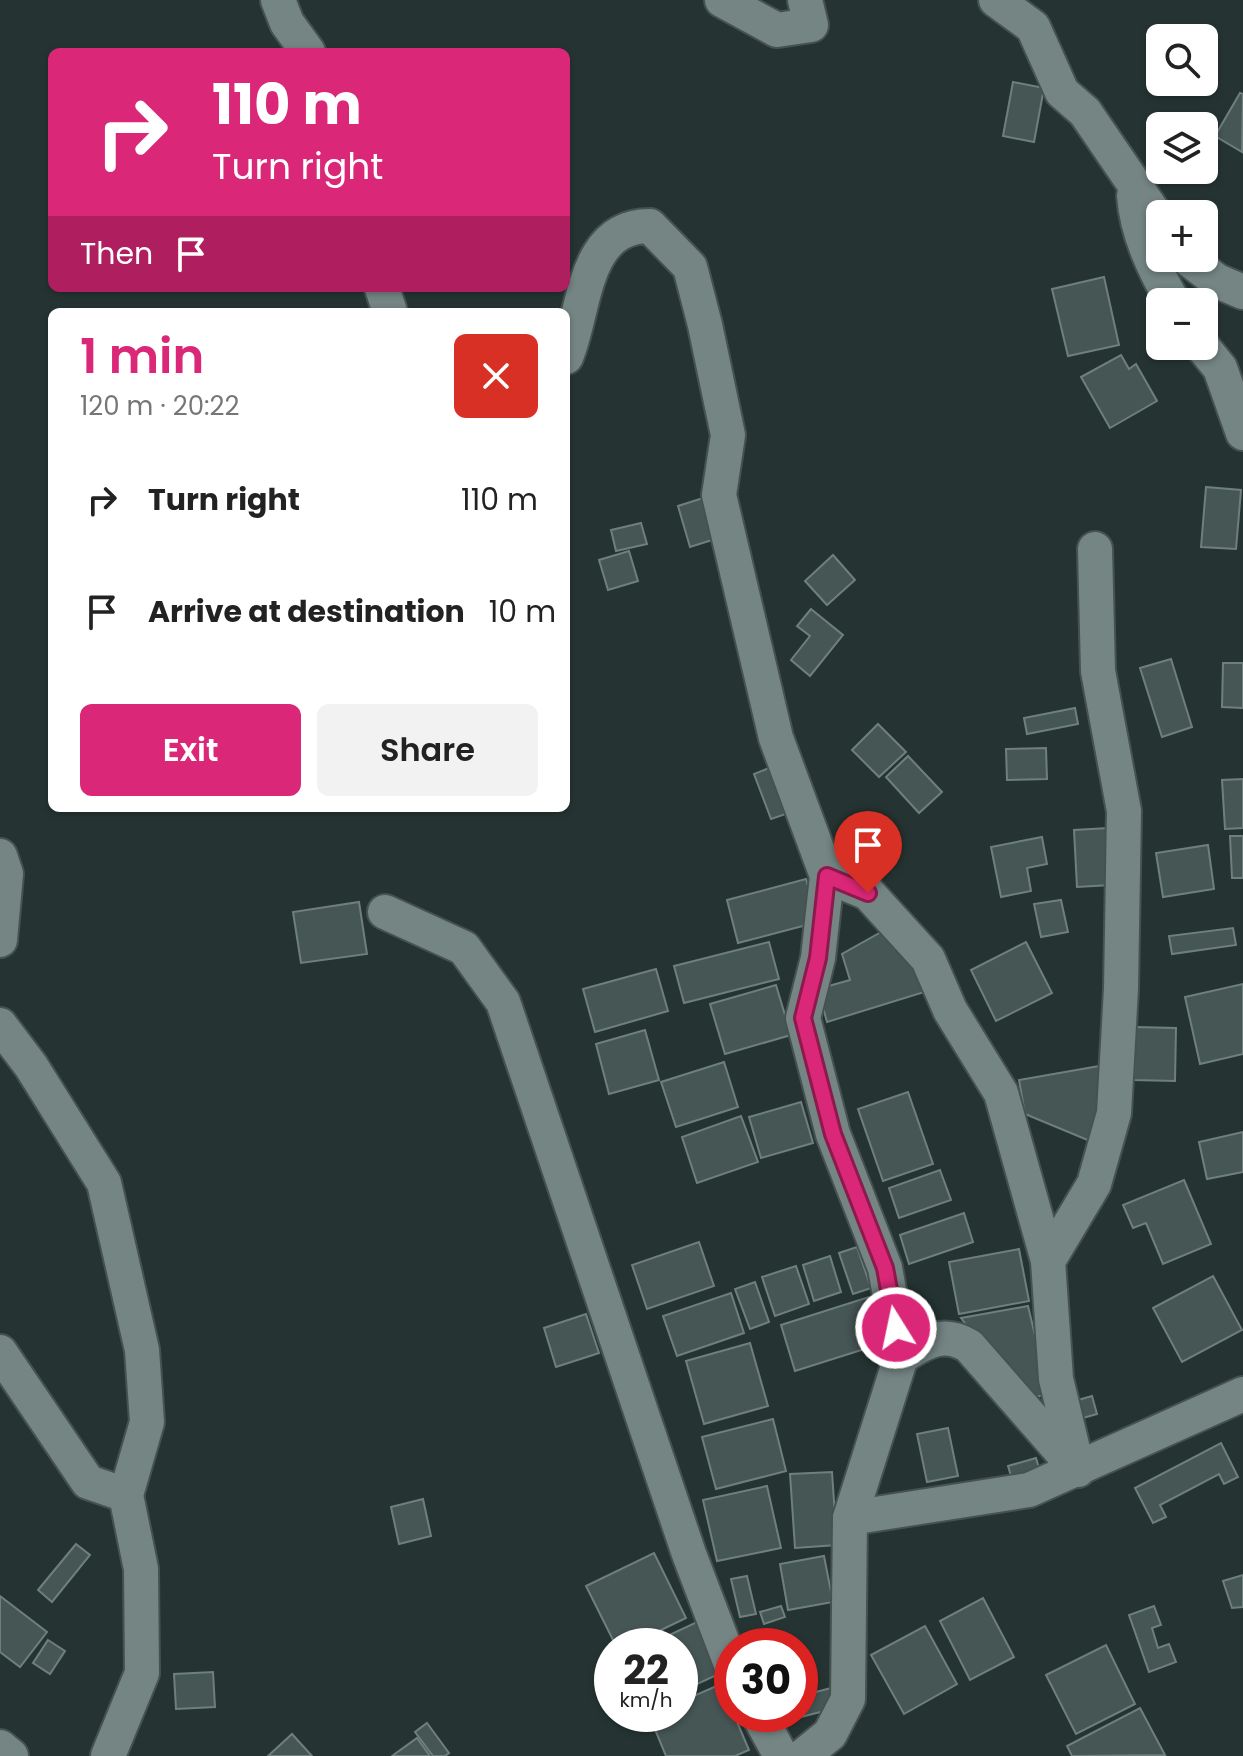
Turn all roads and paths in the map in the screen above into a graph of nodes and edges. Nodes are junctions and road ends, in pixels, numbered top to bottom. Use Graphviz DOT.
graph roads {
  1 [pos="278,0"];
  2 [pos="722,0"];
  3 [pos="805,0"];
  4 [pos="996,0"];
  5 [pos="305,48"];
  6 [pos="1133,183"];
  7 [pos="1146,202"];
  8 [pos="1205,272"];
  9 [pos="1165,288"];
  10 [pos="1243,292"];
  11 [pos="570,348"];
  12 [pos="1213,360"];
  13 [pos="1243,433"];
  14 [pos="1095,549"];
  15 [pos="0,856"];
  16 [pos="827,876"];
  17 [pos="385,912"];
  18 [pos="0,940"];
  19 [pos="0,1025"];
  20 [pos="1048,1261"];
  21 [pos="0,1352"];
  22 [pos="901,1357"];
  23 [pos="1243,1394"];
  24 [pos="1078,1470"];
  25 [pos="126,1495"];
  26 [pos="850,1518"];
  27 [pos="717,1628"];
  28 [pos="768,1732"];
  29 [pos="108,1756"];
  30 [pos="781,1756"];
  31 [pos="803,1756"];
  1 -- 5 [label="street"];
  2 -- 3 [label="street"];
  4 -- 6 [label="street"];
  6 -- 7 [label="street"];
  6 -- 9 [label="street"];
  8 -- 10 [label="street"];
  11 -- 16 [label="street"];
  12 -- 13 [label="street"];
  14 -- 20 [label="street"];
  15 -- 18 [label="street"];
  16 -- 20 [label="street"];
  16 -- 22 [label="street"];
  17 -- 27 [label="street"];
  19 -- 25 [label="street"];
  20 -- 24 [label="street"];
  21 -- 25 [label="street"];
  22 -- 24 [label="street"];
  22 -- 26 [label="street"];
  23 -- 24 [label="street"];
  24 -- 26 [label="street"];
  25 -- 29 [label="street"];
  26 -- 31 [label="street"];
  28 -- 30 [label="street"];
}
